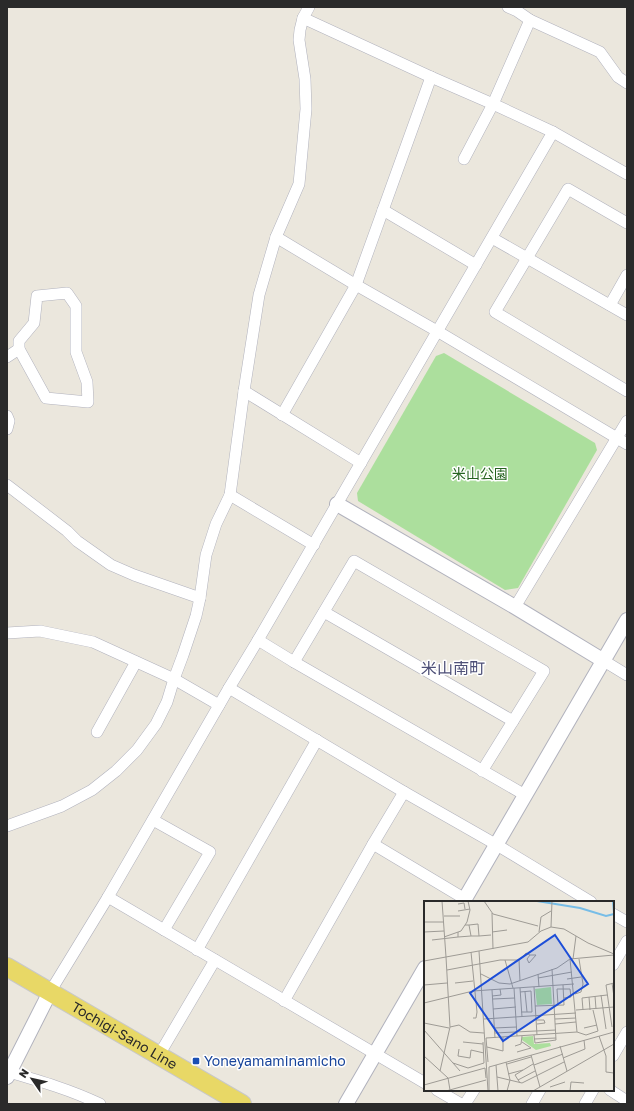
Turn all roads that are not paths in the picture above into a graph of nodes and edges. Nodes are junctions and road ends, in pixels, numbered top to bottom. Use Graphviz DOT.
graph roads {
  1 [pos="309,7"];
  2 [pos="508,7"];
  3 [pos="303,18"];
  4 [pos="530,20"];
  5 [pos="431,77"];
  6 [pos="627,83"];
  7 [pos="493,104"];
  8 [pos="553,132"];
  9 [pos="464,159"];
  10 [pos="627,174"];
  11 [pos="383,210"];
  12 [pos="627,223"];
  13 [pos="276,237"];
  14 [pos="492,238"];
  15 [pos="528,258"];
  16 [pos="476,266"];
  17 [pos="627,276"];
  18 [pos="356,285"];
  19 [pos="610,305"];
  20 [pos="627,314"];
  21 [pos="437,331"];
  22 [pos="19,349"];
  23 [pos="7,358"];
  24 [pos="244,391"];
  25 [pos="627,391"];
  26 [pos="282,415"];
  27 [pos="7,416"];
  28 [pos="627,421"];
  29 [pos="7,429"];
  30 [pos="617,438"];
  31 [pos="627,444"];
  32 [pos="361,463"];
  33 [pos="7,485"];
  34 [pos="230,495"];
  35 [pos="337,504"];
  36 [pos="314,545"];
  37 [pos="200,598"];
  38 [pos="515,608"];
  39 [pos="324,612"];
  40 [pos="627,620"];
  41 [pos="7,633"];
  42 [pos="258,640"];
  43 [pos="604,661"];
  44 [pos="136,662"];
  45 [pos="294,662"];
  46 [pos="627,675"];
  47 [pos="174,679"];
  48 [pos="229,688"];
  49 [pos="219,705"];
  50 [pos="513,721"];
  51 [pos="97,732"];
  52 [pos="317,740"];
  53 [pos="482,771"];
  54 [pos="404,792"];
  55 [pos="525,796"];
  56 [pos="153,820"];
  57 [pos="7,826"];
  58 [pos="373,844"];
  59 [pos="497,845"];
  60 [pos="108,897"];
  61 [pos="464,901"];
  62 [pos="587,901"];
  63 [pos="614,915"];
  64 [pos="627,922"];
  65 [pos="164,930"];
  66 [pos="627,941"];
  67 [pos="197,950"];
  68 [pos="215,960"];
  69 [pos="614,963"];
  70 [pos="7,966"];
  71 [pos="424,970"];
  72 [pos="50,992"];
  73 [pos="284,1001"];
  74 [pos="627,1032"];
  75 [pos="375,1054"];
  76 [pos="614,1054"];
  77 [pos="159,1055"];
  78 [pos="8,1073"];
  79 [pos="424,1082"];
  80 [pos="439,1091"];
  81 [pos="473,1091"];
  82 [pos="539,1091"];
  83 [pos="592,1091"];
  84 [pos="612,1091"];
  85 [pos="627,1101"];
  86 [pos="100,1104"];
  87 [pos="242,1104"];
  88 [pos="346,1104"];
  89 [pos="461,1104"];
  90 [pos="465,1104"];
  91 [pos="532,1104"];
  92 [pos="585,1104"];
  1 -- 3 [label="street"];
  2 -- 4 [label="street"];
  3 -- 5 [label="street"];
  3 -- 13 [label="street"];
  4 -- 6 [label="street"];
  4 -- 7 [label="street"];
  5 -- 7 [label="street"];
  5 -- 11 [label="street"];
  7 -- 8 [label="street"];
  7 -- 9 [label="street"];
  8 -- 10 [label="street"];
  8 -- 14 [label="street"];
  11 -- 16 [label="street"];
  11 -- 18 [label="street"];
  12 -- 15 [label="street"];
  13 -- 18 [label="street"];
  13 -- 24 [label="street"];
  14 -- 15 [label="street"];
  14 -- 16 [label="street"];
  15 -- 19 [label="street"];
  15 -- 25 [label="street"];
  16 -- 21 [label="street"];
  17 -- 19 [label="street"];
  18 -- 21 [label="street"];
  18 -- 26 [label="street"];
  19 -- 20 [label="street"];
  21 -- 30 [label="street"];
  21 -- 32 [label="street"];
  22 -- 22 [label="street"];
  22 -- 23 [label="street"];
  24 -- 26 [label="street"];
  24 -- 34 [label="street"];
  26 -- 32 [label="street"];
  27 -- 29 [label="street"];
  28 -- 30 [label="street"];
  30 -- 31 [label="street"];
  30 -- 38 [label="street"];
  32 -- 35 [label="street"];
  33 -- 37 [label="street"];
  34 -- 36 [label="street"];
  34 -- 37 [label="street"];
  35 -- 36 [label="street"];
  35 -- 38 [label="street"];
  36 -- 42 [label="street"];
  37 -- 47 [label="street"];
  38 -- 43 [label="street"];
  39 -- 45 [label="street"];
  39 -- 50 [label="street"];
  39 -- 50 [label="street"];
  40 -- 43 [label="street"];
  41 -- 44 [label="street"];
  42 -- 45 [label="street"];
  42 -- 48 [label="street"];
  43 -- 46 [label="street"];
  43 -- 55 [label="street"];
  44 -- 47 [label="street"];
  44 -- 51 [label="street"];
  45 -- 53 [label="street"];
  47 -- 49 [label="street"];
  47 -- 57 [label="street"];
  48 -- 49 [label="street"];
  48 -- 52 [label="street"];
  49 -- 56 [label="street"];
  50 -- 53 [label="street"];
  52 -- 54 [label="street"];
  52 -- 67 [label="street"];
  53 -- 55 [label="street"];
  54 -- 58 [label="street"];
  54 -- 59 [label="street"];
  55 -- 59 [label="street"];
  56 -- 60 [label="street"];
  56 -- 65 [label="street"];
  58 -- 61 [label="street"];
  58 -- 73 [label="street"];
  59 -- 61 [label="street"];
  59 -- 62 [label="street"];
  60 -- 65 [label="street"];
  60 -- 72 [label="street"];
  63 -- 64 [label="street"];
  65 -- 67 [label="street"];
  66 -- 69 [label="street"];
  67 -- 68 [label="street"];
  68 -- 73 [label="street"];
  68 -- 77 [label="street"];
  70 -- 72 [label="main road, Tochigi-Sano Line"];
  71 -- 75 [label="street"];
  72 -- 77 [label="main road, Tochigi-Sano Line"];
  72 -- 78 [label="street"];
  73 -- 75 [label="street"];
  74 -- 76 [label="street"];
  75 -- 79 [label="street"];
  75 -- 88 [label="street"];
  77 -- 87 [label="main road, Tochigi-Sano Line"];
  78 -- 86 [label="street"];
  80 -- 89 [label="street"];
  81 -- 90 [label="street"];
  82 -- 91 [label="street"];
  83 -- 92 [label="street"];
  84 -- 85 [label="street"];
}
